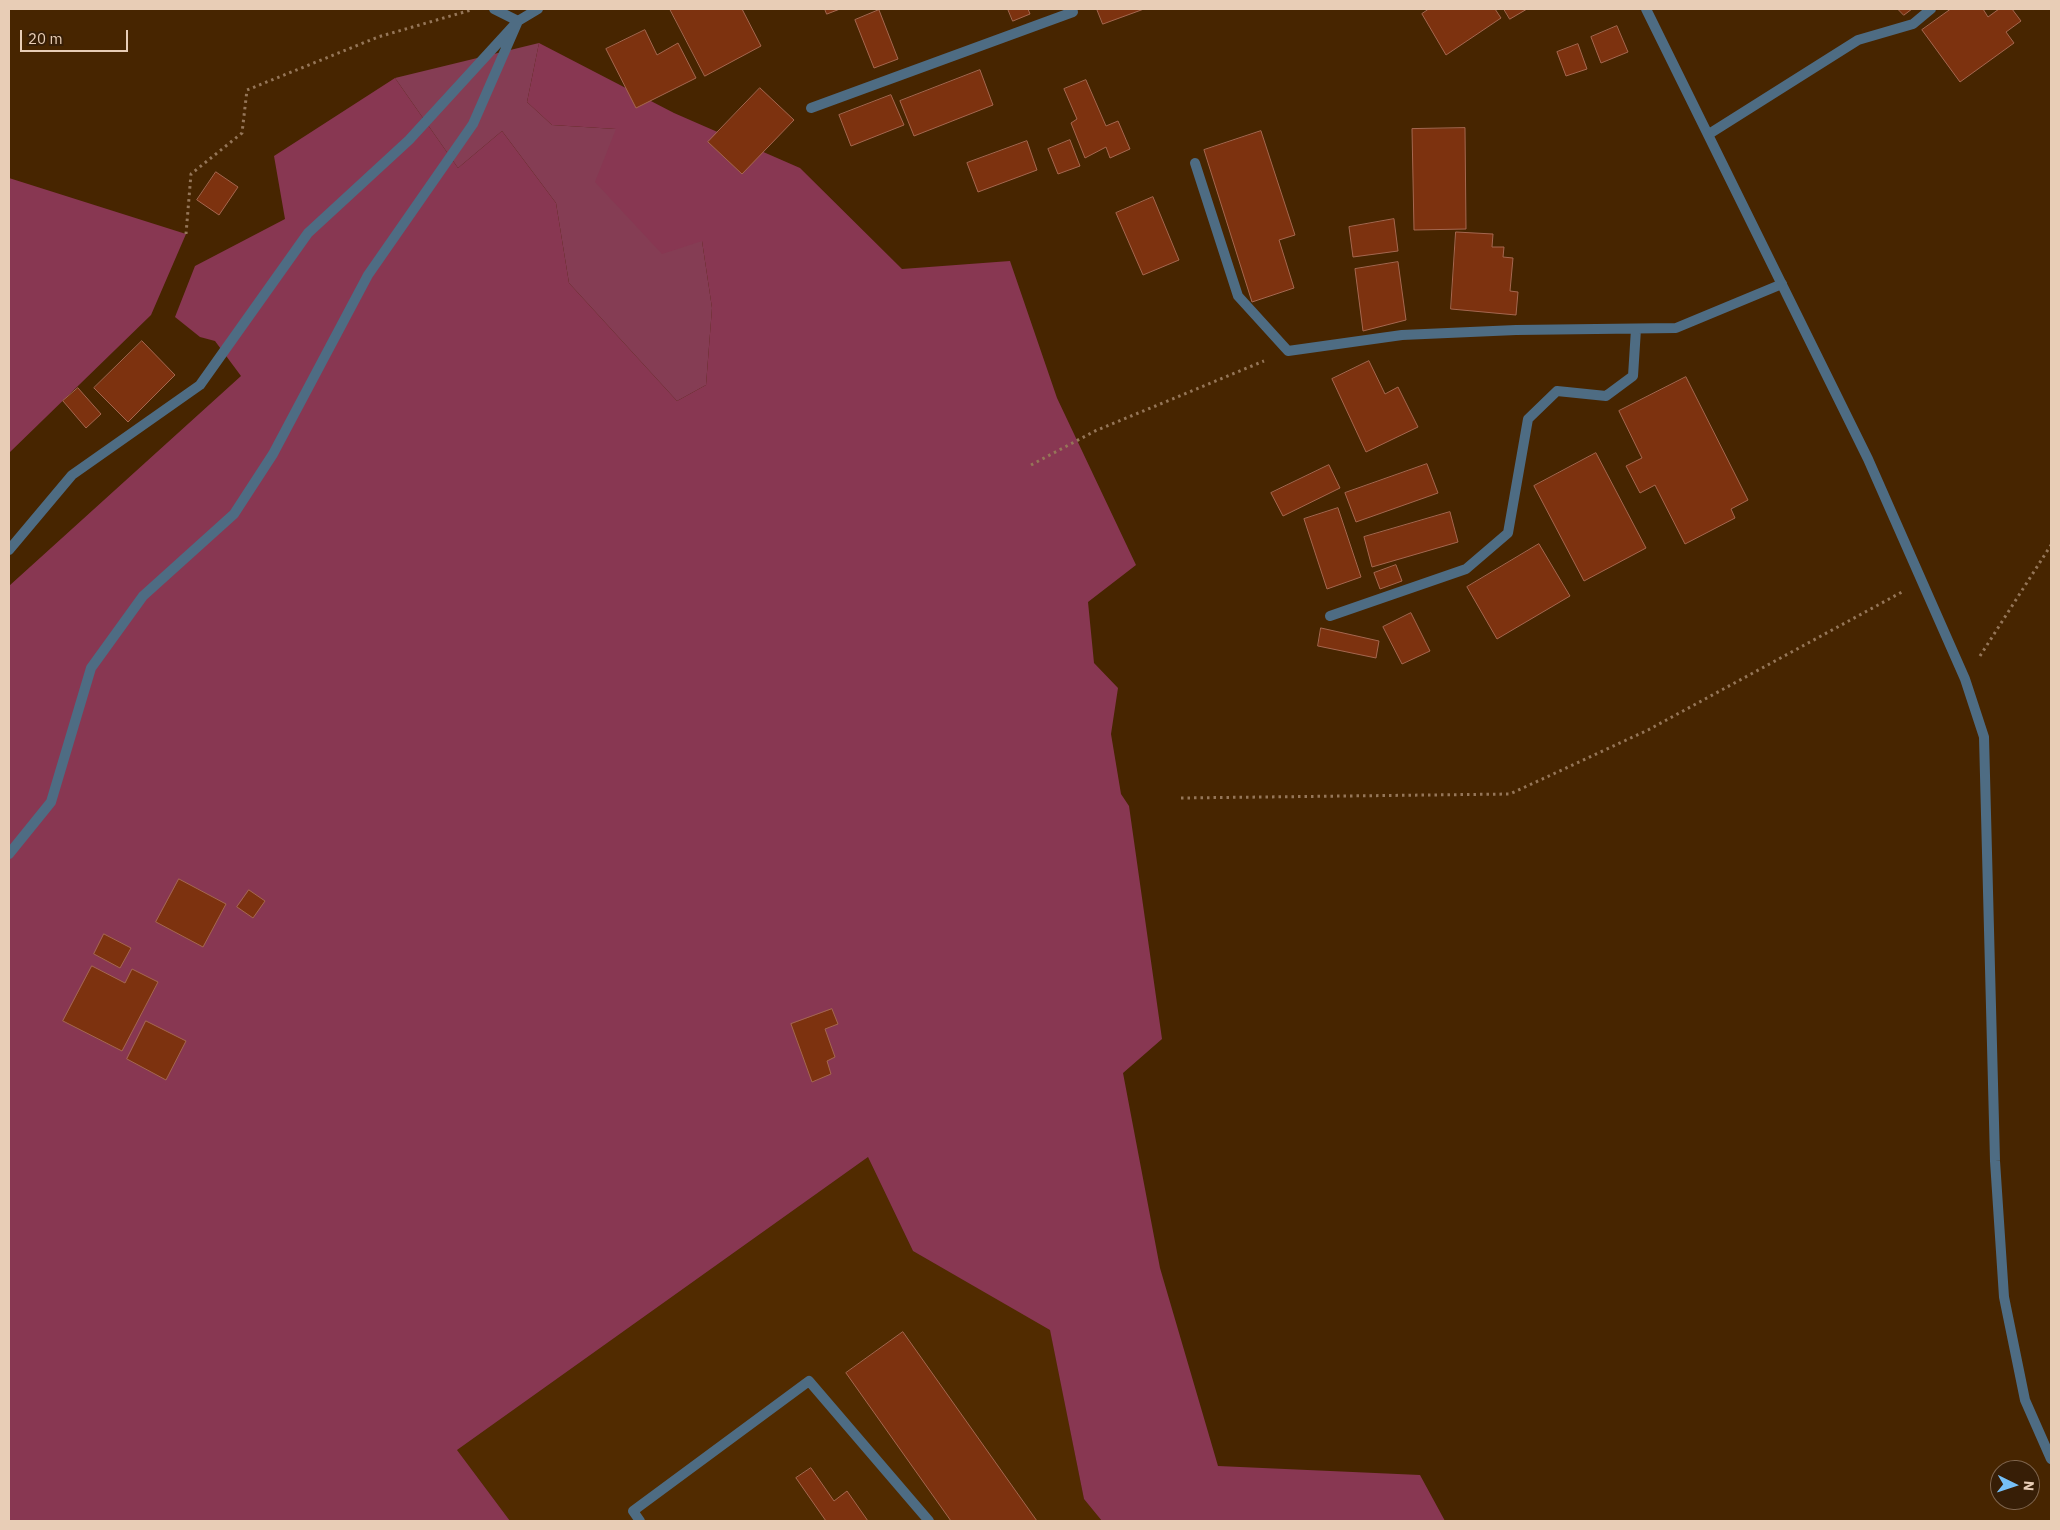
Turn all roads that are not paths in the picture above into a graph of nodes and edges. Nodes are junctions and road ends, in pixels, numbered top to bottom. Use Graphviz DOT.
graph roads {
  1 [pos="494,9"];
  2 [pos="538,9"];
  3 [pos="1071,9"];
  4 [pos="1646,9"];
  5 [pos="1931,9"];
  6 [pos="518,21"];
  7 [pos="811,108"];
  8 [pos="1708,134"];
  9 [pos="1195,163"];
  10 [pos="1782,284"];
  11 [pos="1636,329"];
  12 [pos="9,550"];
  13 [pos="1330,616"];
  14 [pos="9,854"];
  15 [pos="2051,1459"];
  16 [pos="640,1521"];
  17 [pos="929,1521"];
  1 -- 6 [label="street"];
  2 -- 6 [label="street"];
  3 -- 7 [label="street"];
  4 -- 8 [label="street"];
  5 -- 8 [label="street"];
  6 -- 12 [label="street"];
  6 -- 14 [label="street"];
  8 -- 10 [label="street"];
  9 -- 11 [label="street"];
  10 -- 11 [label="street"];
  10 -- 15 [label="street"];
  11 -- 13 [label="street"];
  16 -- 17 [label="street"];
}
